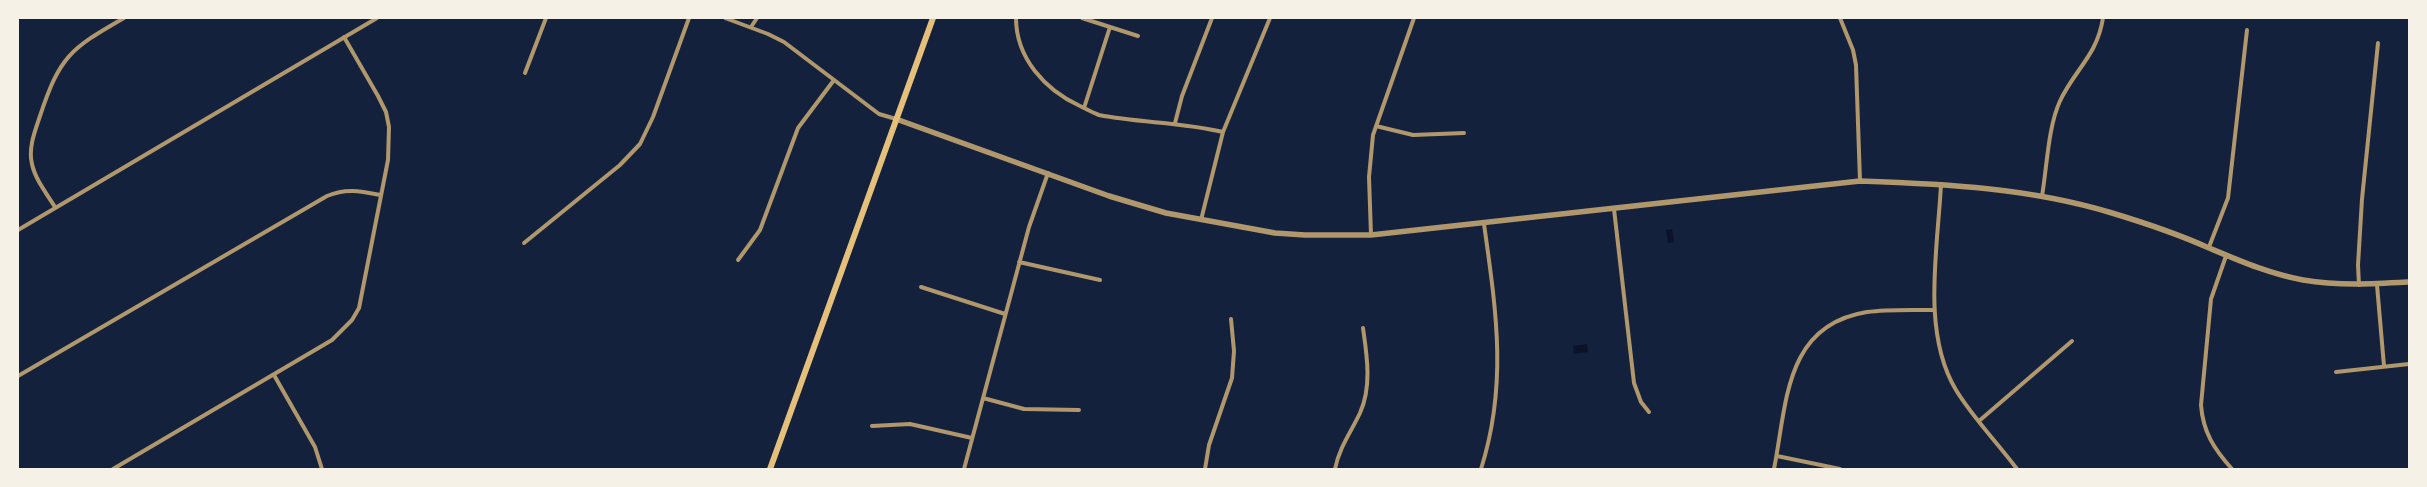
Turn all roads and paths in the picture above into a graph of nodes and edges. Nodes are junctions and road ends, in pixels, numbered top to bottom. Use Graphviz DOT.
graph roads {
  1 [pos="124,18"];
  2 [pos="377,18"];
  3 [pos="546,18"];
  4 [pos="689,18"];
  5 [pos="724,18"];
  6 [pos="757,18"];
  7 [pos="933,18"];
  8 [pos="1016,18"];
  9 [pos="1082,18"];
  10 [pos="1212,18"];
  11 [pos="1270,18"];
  12 [pos="1414,18"];
  13 [pos="1840,18"];
  14 [pos="2103,18"];
  15 [pos="116,20"];
  16 [pos="751,27"];
  17 [pos="1110,27"];
  18 [pos="2246,30"];
  19 [pos="1138,36"];
  20 [pos="344,37"];
  21 [pos="2378,43"];
  22 [pos="525,74"];
  23 [pos="834,80"];
  24 [pos="1084,108"];
  25 [pos="896,119"];
  26 [pos="1174,123"];
  27 [pos="1376,126"];
  28 [pos="1223,132"];
  29 [pos="1464,133"];
  30 [pos="1048,173"];
  31 [pos="1860,181"];
  32 [pos="1941,183"];
  33 [pos="380,195"];
  34 [pos="2042,196"];
  35 [pos="55,207"];
  36 [pos="1614,209"];
  37 [pos="1201,221"];
  38 [pos="1484,224"];
  39 [pos="18,230"];
  40 [pos="1371,236"];
  41 [pos="524,243"];
  42 [pos="2209,247"];
  43 [pos="2226,256"];
  44 [pos="738,260"];
  45 [pos="1019,262"];
  46 [pos="1100,280"];
  47 [pos="2409,282"];
  48 [pos="2359,285"];
  49 [pos="2377,285"];
  50 [pos="921,287"];
  51 [pos="1934,310"];
  52 [pos="1005,314"];
  53 [pos="1231,319"];
  54 [pos="1363,328"];
  55 [pos="2072,341"];
  56 [pos="2409,364"];
  57 [pos="2384,366"];
  58 [pos="2336,372"];
  59 [pos="274,375"];
  60 [pos="18,376"];
  61 [pos="983,398"];
  62 [pos="1079,410"];
  63 [pos="1649,412"];
  64 [pos="1979,421"];
  65 [pos="872,426"];
  66 [pos="972,438"];
  67 [pos="1777,456"];
  68 [pos="114,469"];
  69 [pos="322,469"];
  70 [pos="770,469"];
  71 [pos="964,469"];
  72 [pos="1205,469"];
  73 [pos="1335,469"];
  74 [pos="1481,469"];
  75 [pos="1774,469"];
  76 [pos="1840,469"];
  77 [pos="2017,469"];
  78 [pos="2232,469"];
  1 -- 15 [label="street"];
  2 -- 20 [label="street"];
  3 -- 22 [label="street"];
  4 -- 41 [label="street"];
  5 -- 16 [label="street"];
  6 -- 16 [label="street"];
  7 -- 25 [label="main road"];
  8 -- 24 [label="street"];
  9 -- 17 [label="street"];
  10 -- 26 [label="street"];
  11 -- 28 [label="street"];
  12 -- 27 [label="street"];
  13 -- 31 [label="street"];
  14 -- 34 [label="street"];
  15 -- 35 [label="street"];
  16 -- 23 [label="street"];
  17 -- 19 [label="street"];
  17 -- 24 [label="street"];
  18 -- 42 [label="street"];
  20 -- 33 [label="street"];
  20 -- 35 [label="street"];
  21 -- 48 [label="street"];
  23 -- 25 [label="street"];
  23 -- 44 [label="street"];
  24 -- 26 [label="street"];
  25 -- 30 [label="street"];
  25 -- 70 [label="main road"];
  26 -- 28 [label="street"];
  27 -- 29 [label="street"];
  27 -- 40 [label="street"];
  28 -- 37 [label="street"];
  30 -- 37 [label="street"];
  30 -- 45 [label="street"];
  31 -- 32 [label="street"];
  31 -- 36 [label="street"];
  32 -- 34 [label="street"];
  32 -- 51 [label="street"];
  33 -- 59 [label="street"];
  33 -- 60 [label="street"];
  34 -- 42 [label="street"];
  35 -- 39 [label="street"];
  36 -- 38 [label="street"];
  36 -- 63 [label="street"];
  37 -- 40 [label="street"];
  38 -- 40 [label="street"];
  38 -- 74 [label="street"];
  42 -- 43 [label="street"];
  43 -- 48 [label="street"];
  43 -- 78 [label="street"];
  45 -- 46 [label="street"];
  45 -- 52 [label="street"];
  47 -- 49 [label="street"];
  48 -- 49 [label="street"];
  49 -- 57 [label="street"];
  50 -- 52 [label="street"];
  51 -- 64 [label="street"];
  51 -- 67 [label="street"];
  52 -- 61 [label="street"];
  53 -- 72 [label="street"];
  54 -- 73 [label="street"];
  55 -- 64 [label="street"];
  56 -- 57 [label="street"];
  57 -- 58 [label="street"];
  59 -- 68 [label="street"];
  59 -- 69 [label="street"];
  61 -- 62 [label="street"];
  61 -- 66 [label="street"];
  64 -- 77 [label="street"];
  65 -- 66 [label="street"];
  66 -- 71 [label="street"];
  67 -- 75 [label="street"];
  67 -- 76 [label="street"];
}
